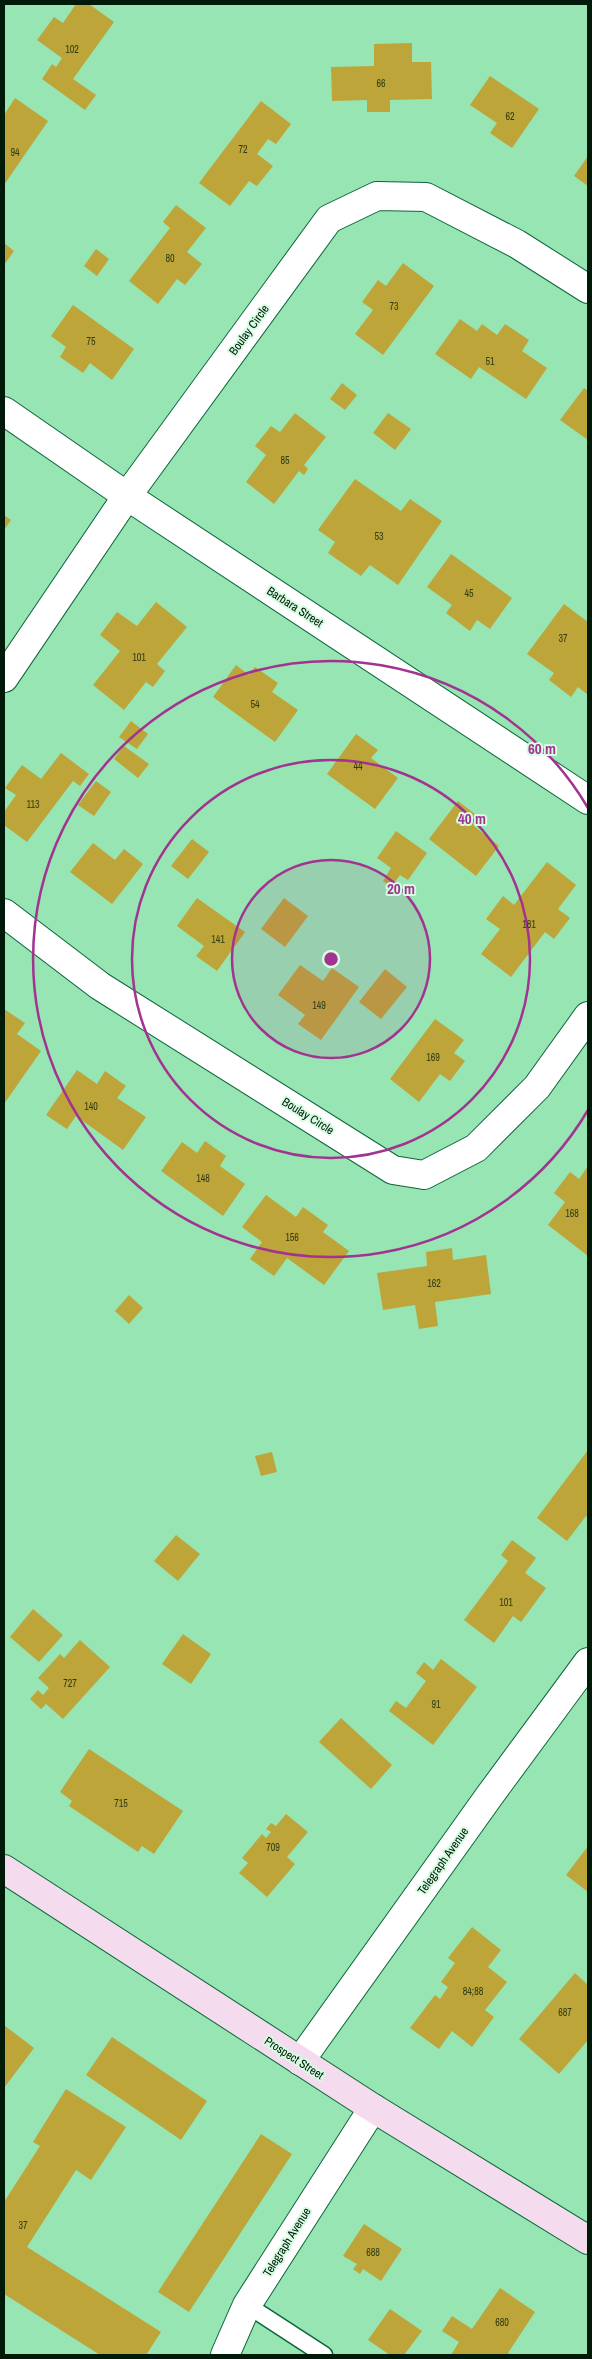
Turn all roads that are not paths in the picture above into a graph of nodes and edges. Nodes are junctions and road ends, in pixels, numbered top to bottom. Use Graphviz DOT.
graph roads {
  1 [pos="588,289"];
  2 [pos="4,411"];
  3 [pos="127,496"];
  4 [pos="4,678"];
  5 [pos="588,800"];
  6 [pos="4,913"];
  7 [pos="588,1016"];
  8 [pos="588,1662"];
  9 [pos="4,1869"];
  10 [pos="300,2061"];
  11 [pos="373,2108"];
  12 [pos="588,2240"];
  13 [pos="248,2305"];
  14 [pos="225,2355"];
  15 [pos="324,2355"];
  1 -- 3 [label="street, Boulay Circle"];
  2 -- 3 [label="street, Barbara Street"];
  3 -- 4 [label="street, Boulay Circle"];
  3 -- 5 [label="street, Barbara Street"];
  6 -- 7 [label="street, Boulay Circle"];
  8 -- 10 [label="street, Telegraph Avenue"];
  9 -- 10 [label="main road, Prospect Street"];
  10 -- 11 [label="main road, Prospect Street"];
  11 -- 12 [label="main road, Prospect Street"];
  11 -- 13 [label="street, Telegraph Avenue"];
  13 -- 14 [label="street, Telegraph Avenue"];
  13 -- 15 [label="lane"];
}
